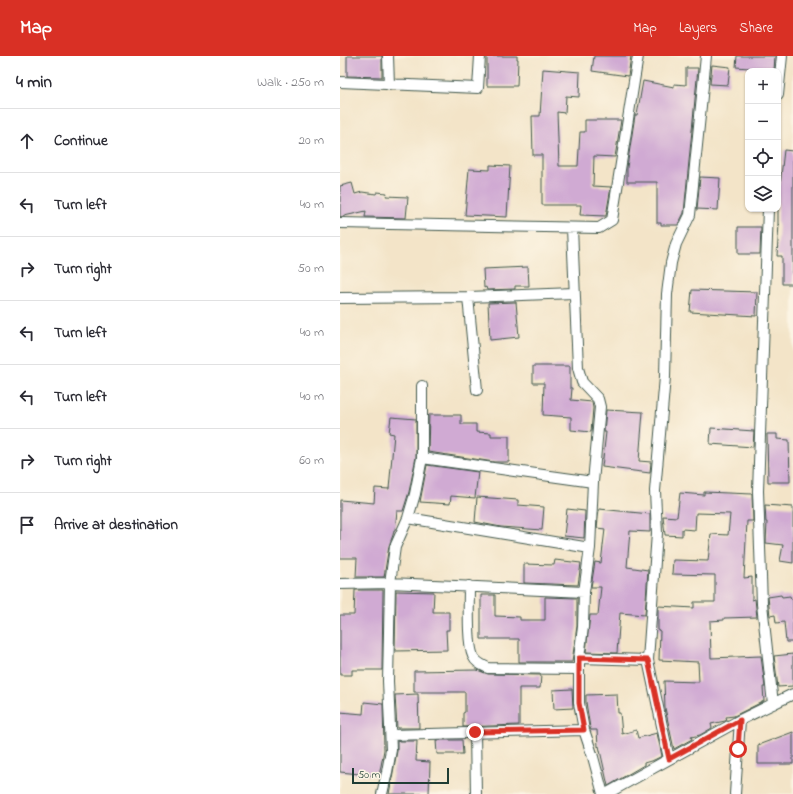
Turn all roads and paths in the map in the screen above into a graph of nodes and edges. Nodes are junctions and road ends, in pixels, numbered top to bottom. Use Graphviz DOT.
graph roads {
  1 [pos="388,56"];
  2 [pos="480,56"];
  3 [pos="638,56"];
  4 [pos="706,56"];
  5 [pos="782,56"];
  6 [pos="781,68"];
  7 [pos="340,82"];
  8 [pos="389,85"];
  9 [pos="768,212"];
  10 [pos="340,223"];
  11 [pos="572,228"];
  12 [pos="574,293"];
  13 [pos="468,297"];
  14 [pos="340,298"];
  15 [pos="422,386"];
  16 [pos="477,390"];
  17 [pos="422,458"];
  18 [pos="593,482"];
  19 [pos="408,518"];
  20 [pos="590,548"];
  21 [pos="390,583"];
  22 [pos="340,584"];
  23 [pos="469,586"];
  24 [pos="584,592"];
  25 [pos="579,658"];
  26 [pos="648,660"];
  27 [pos="579,669"];
  28 [pos="793,694"];
  29 [pos="773,704"];
  30 [pos="740,720"];
  31 [pos="584,730"];
  32 [pos="475,732"];
  33 [pos="391,735"];
  34 [pos="669,759"];
  35 [pos="382,794"];
  36 [pos="476,794"];
  37 [pos="603,794"];
  38 [pos="606,794"];
  39 [pos="735,794"];
  1 -- 8 [label="street"];
  2 -- 8 [label="street"];
  3 -- 11 [label="street"];
  4 -- 26 [label="street"];
  5 -- 6 [label="street"];
  7 -- 8 [label="street"];
  9 -- 29 [label="street"];
  10 -- 11 [label="street"];
  11 -- 12 [label="street"];
  12 -- 13 [label="street"];
  12 -- 18 [label="street"];
  13 -- 14 [label="street"];
  13 -- 16 [label="street"];
  15 -- 17 [label="street"];
  17 -- 18 [label="street"];
  17 -- 19 [label="street"];
  18 -- 20 [label="street"];
  19 -- 20 [label="street"];
  19 -- 21 [label="street"];
  20 -- 24 [label="street"];
  21 -- 22 [label="street"];
  21 -- 23 [label="street"];
  21 -- 33 [label="street"];
  23 -- 24 [label="street"];
  23 -- 27 [label="street"];
  24 -- 25 [label="street"];
  25 -- 26 [label="street"];
  25 -- 27 [label="street"];
  26 -- 34 [label="street"];
  27 -- 31 [label="street"];
  28 -- 29 [label="street"];
  29 -- 30 [label="street"];
  30 -- 34 [label="street"];
  30 -- 39 [label="street"];
  31 -- 32 [label="street"];
  31 -- 37 [label="street"];
  32 -- 33 [label="street"];
  32 -- 36 [label="street"];
  33 -- 35 [label="street"];
  34 -- 38 [label="street"];
}
